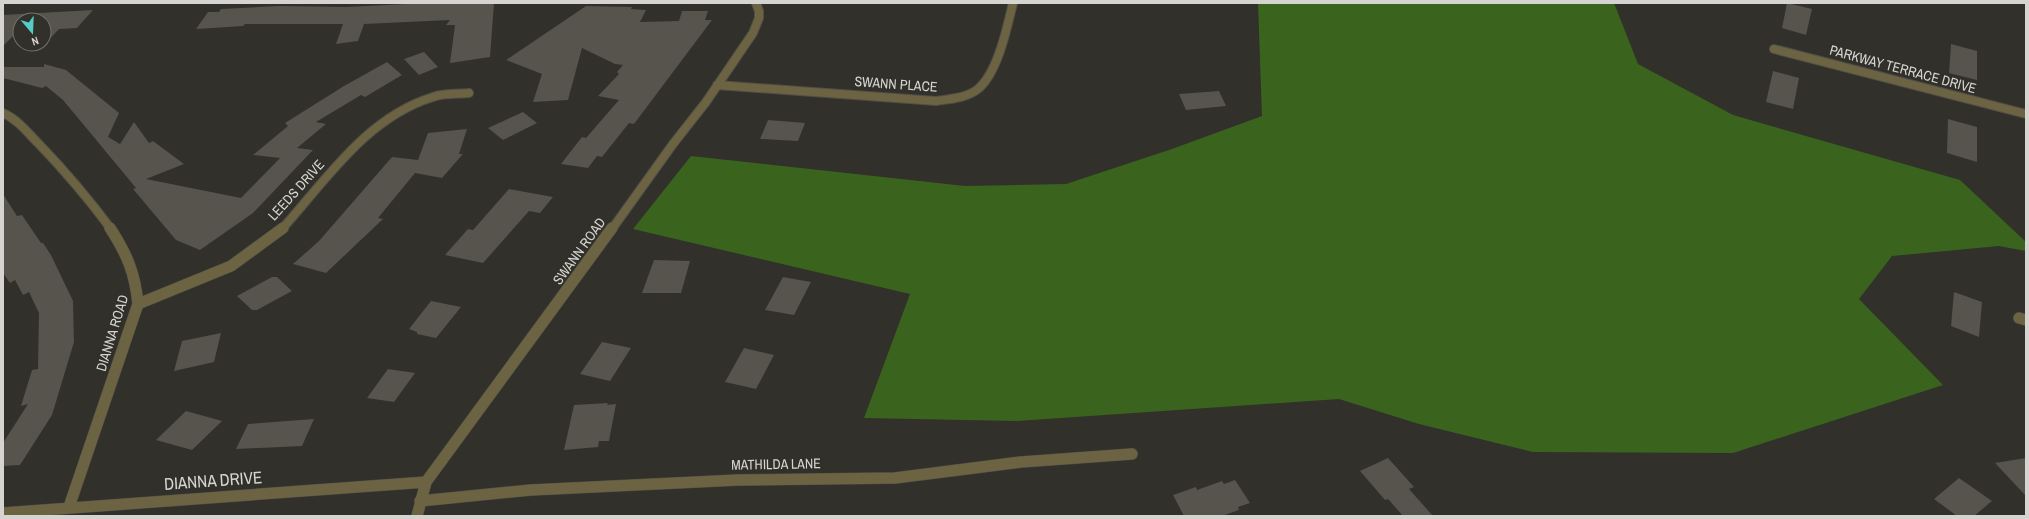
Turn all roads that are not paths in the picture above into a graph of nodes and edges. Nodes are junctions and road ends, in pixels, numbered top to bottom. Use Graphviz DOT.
graph roads {
  1 [pos="756,3"];
  2 [pos="1013,3"];
  3 [pos="1774,49"];
  4 [pos="717,85"];
  5 [pos="469,93"];
  6 [pos="3,113"];
  7 [pos="2026,114"];
  8 [pos="138,304"];
  9 [pos="1132,454"];
  10 [pos="426,482"];
  11 [pos="420,501"];
  12 [pos="69,507"];
  13 [pos="3,513"];
  14 [pos="417,516"];
  1 -- 4 [label="street, SWANN ROAD"];
  2 -- 4 [label="street, SWANN PLACE"];
  3 -- 7 [label="street, PARKWAY TERRACE DRIVE"];
  4 -- 10 [label="street, SWANN ROAD"];
  5 -- 8 [label="street, LEEDS DRIVE"];
  6 -- 8 [label="street, DIANNA ROAD"];
  8 -- 12 [label="street, DIANNA ROAD"];
  9 -- 11 [label="street, MATHILDA LANE"];
  10 -- 11 [label="street, SWANN ROAD"];
  10 -- 12 [label="street, DIANNA DRIVE"];
  11 -- 14 [label="street, SWANN ROAD"];
  12 -- 13 [label="street, DIANNA DRIVE"];
}
